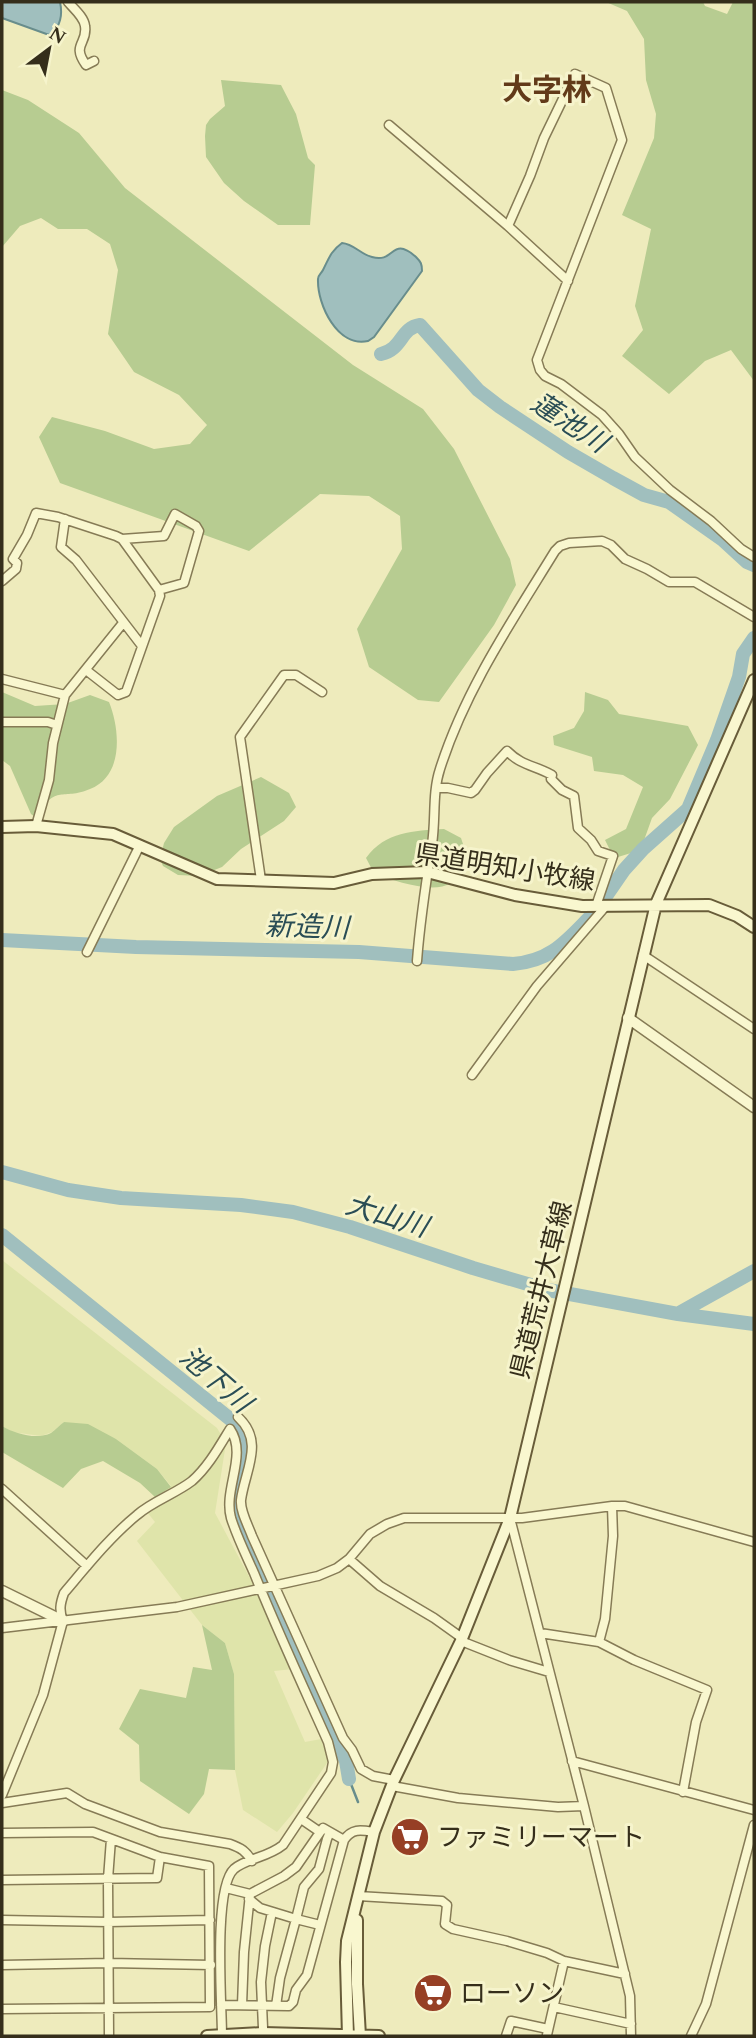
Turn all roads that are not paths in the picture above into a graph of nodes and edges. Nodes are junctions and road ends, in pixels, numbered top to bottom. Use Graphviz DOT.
graph roads {
  1 [pos="68,2"];
  2 [pos="94,61"];
  3 [pos="389,125"];
  4 [pos="508,226"];
  5 [pos="568,281"];
  6 [pos="65,519"];
  7 [pos="122,539"];
  8 [pos="754,557"];
  9 [pos="2,581"];
  10 [pos="159,590"];
  11 [pos="754,617"];
  12 [pos="123,623"];
  13 [pos="142,646"];
  14 [pos="86,670"];
  15 [pos="2,679"];
  16 [pos="754,680"];
  17 [pos="322,692"];
  18 [pos="65,695"];
  19 [pos="2,722"];
  20 [pos="57,725"];
  21 [pos="436,788"];
  22 [pos="36,826"];
  23 [pos="2,827"];
  24 [pos="140,845"];
  25 [pos="427,872"];
  26 [pos="261,880"];
  27 [pos="656,904"];
  28 [pos="600,906"];
  29 [pos="754,927"];
  30 [pos="87,952"];
  31 [pos="643,955"];
  32 [pos="417,961"];
  33 [pos="628,1018"];
  34 [pos="754,1029"];
  35 [pos="472,1075"];
  36 [pos="754,1107"];
  37 [pos="238,1417"];
  38 [pos="2,1489"];
  39 [pos="612,1506"];
  40 [pos="510,1518"];
  41 [pos="754,1542"];
  42 [pos="349,1559"];
  43 [pos="88,1566"];
  44 [pos="274,1585"];
  45 [pos="260,1589"];
  46 [pos="2,1591"];
  47 [pos="63,1621"];
  48 [pos="2,1628"];
  49 [pos="540,1633"];
  50 [pos="461,1639"];
  51 [pos="599,1642"];
  52 [pos="550,1672"];
  53 [pos="572,1761"];
  54 [pos="393,1783"];
  55 [pos="683,1791"];
  56 [pos="2,1795"];
  57 [pos="2,1804"];
  58 [pos="584,1806"];
  59 [pos="754,1810"];
  60 [pos="301,1819"];
  61 [pos="754,1825"];
  62 [pos="320,1832"];
  63 [pos="330,1832"];
  64 [pos="373,1832"];
  65 [pos="2,1833"];
  66 [pos="111,1839"];
  67 [pos="344,1840"];
  68 [pos="160,1857"];
  69 [pos="252,1861"];
  70 [pos="107,1879"];
  71 [pos="2,1880"];
  72 [pos="226,1888"];
  73 [pos="250,1896"];
  74 [pos="357,1901"];
  75 [pos="272,1912"];
  76 [pos="296,1919"];
  77 [pos="2,1920"];
  78 [pos="210,1920"];
  79 [pos="108,1922"];
  80 [pos="320,1926"];
  81 [pos="564,1961"];
  82 [pos="109,1963"];
  83 [pos="2,1965"];
  84 [pos="211,1965"];
  85 [pos="625,1974"];
  86 [pos="221,2005"];
  87 [pos="242,2005"];
  88 [pos="261,2005"];
  89 [pos="276,2006"];
  90 [pos="554,2007"];
  91 [pos="109,2008"];
  92 [pos="2,2009"];
  93 [pos="631,2024"];
  94 [pos="263,2028"];
  95 [pos="507,2032"];
  96 [pos="548,2032"];
  97 [pos="109,2036"];
  98 [pos="207,2036"];
  99 [pos="222,2036"];
  100 [pos="348,2036"];
  101 [pos="360,2036"];
  102 [pos="379,2036"];
  103 [pos="631,2036"];
  104 [pos="691,2036"];
  1 -- 2 [label="street"];
  3 -- 4 [label="street"];
  4 -- 5 [label="street"];
  4 -- 5 [label="street"];
  5 -- 8 [label="street"];
  6 -- 7 [label="street"];
  6 -- 9 [label="street"];
  6 -- 12 [label="street"];
  7 -- 10 [label="street"];
  7 -- 10 [label="street"];
  10 -- 13 [label="street"];
  11 -- 21 [label="street"];
  12 -- 13 [label="street"];
  12 -- 14 [label="street"];
  13 -- 14 [label="street"];
  14 -- 18 [label="street"];
  15 -- 18 [label="street"];
  16 -- 27 [label="main road, 県道荒井大草線"];
  17 -- 26 [label="street"];
  18 -- 20 [label="street"];
  19 -- 20 [label="street"];
  20 -- 22 [label="street"];
  21 -- 25 [label="street"];
  21 -- 28 [label="street"];
  22 -- 23 [label="main road, 県道明知小牧線"];
  22 -- 24 [label="main road, 県道明知小牧線"];
  24 -- 26 [label="main road, 県道明知小牧線"];
  24 -- 30 [label="street"];
  25 -- 26 [label="main road, 県道明知小牧線"];
  25 -- 28 [label="main road, 県道明知小牧線"];
  25 -- 32 [label="street"];
  27 -- 28 [label="main road, 県道明知小牧線"];
  27 -- 29 [label="main road, 県道明知小牧線"];
  27 -- 31 [label="main road, 県道荒井大草線"];
  28 -- 35 [label="street"];
  31 -- 33 [label="main road, 県道荒井大草線"];
  31 -- 34 [label="street"];
  33 -- 36 [label="street"];
  33 -- 40 [label="main road, 県道荒井大草線"];
  37 -- 44 [label="street"];
  38 -- 43 [label="street"];
  39 -- 40 [label="street"];
  39 -- 41 [label="street"];
  39 -- 51 [label="street"];
  40 -- 42 [label="street"];
  40 -- 49 [label="street"];
  40 -- 50 [label="main road, 県道荒井大草線"];
  42 -- 44 [label="street"];
  42 -- 50 [label="street"];
  43 -- 45 [label="street"];
  43 -- 47 [label="street"];
  44 -- 45 [label="street"];
  44 -- 54 [label="street"];
  45 -- 47 [label="street"];
  45 -- 60 [label="street"];
  46 -- 47 [label="street"];
  47 -- 48 [label="street"];
  47 -- 56 [label="street"];
  49 -- 51 [label="street"];
  49 -- 52 [label="street"];
  50 -- 52 [label="street"];
  50 -- 54 [label="main road, 県道荒井大草線"];
  51 -- 55 [label="street"];
  52 -- 53 [label="street"];
  53 -- 55 [label="street"];
  53 -- 58 [label="street"];
  54 -- 58 [label="street"];
  54 -- 64 [label="main road, 県道荒井大草線"];
  55 -- 59 [label="street"];
  57 -- 69 [label="street"];
  58 -- 85 [label="street"];
  60 -- 62 [label="street"];
  60 -- 69 [label="street"];
  61 -- 104 [label="street"];
  62 -- 63 [label="street"];
  62 -- 73 [label="street"];
  63 -- 67 [label="street"];
  63 -- 76 [label="street"];
  64 -- 67 [label="street"];
  64 -- 74 [label="main road, 県道荒井大草線"];
  65 -- 66 [label="street"];
  66 -- 68 [label="street"];
  66 -- 70 [label="street"];
  67 -- 80 [label="street"];
  68 -- 70 [label="street"];
  68 -- 78 [label="street"];
  69 -- 72 [label="street"];
  70 -- 71 [label="street"];
  70 -- 79 [label="street"];
  72 -- 73 [label="street"];
  72 -- 86 [label="street"];
  73 -- 75 [label="street"];
  73 -- 87 [label="street"];
  74 -- 81 [label="street"];
  74 -- 100 [label="main road, 県道荒井大草線"];
  74 -- 101 [label="main road, 県道荒井大草線"];
  75 -- 76 [label="street"];
  75 -- 88 [label="street"];
  76 -- 80 [label="street"];
  76 -- 89 [label="street"];
  77 -- 79 [label="street"];
  78 -- 79 [label="street"];
  78 -- 84 [label="street"];
  79 -- 82 [label="street"];
  80 -- 89 [label="street"];
  81 -- 85 [label="street"];
  81 -- 90 [label="street"];
  82 -- 83 [label="street"];
  82 -- 84 [label="street"];
  82 -- 91 [label="street"];
  84 -- 91 [label="street"];
  85 -- 93 [label="street"];
  86 -- 87 [label="street"];
  86 -- 99 [label="street"];
  87 -- 88 [label="street"];
  88 -- 89 [label="street"];
  88 -- 94 [label="street"];
  90 -- 93 [label="street"];
  90 -- 96 [label="street"];
  91 -- 92 [label="street"];
  91 -- 97 [label="street"];
  93 -- 103 [label="street"];
  95 -- 96 [label="street"];
  98 -- 99 [label="main road"];
  99 -- 100 [label="main road"];
  100 -- 101 [label="main road"];
  101 -- 102 [label="main road"];
}
